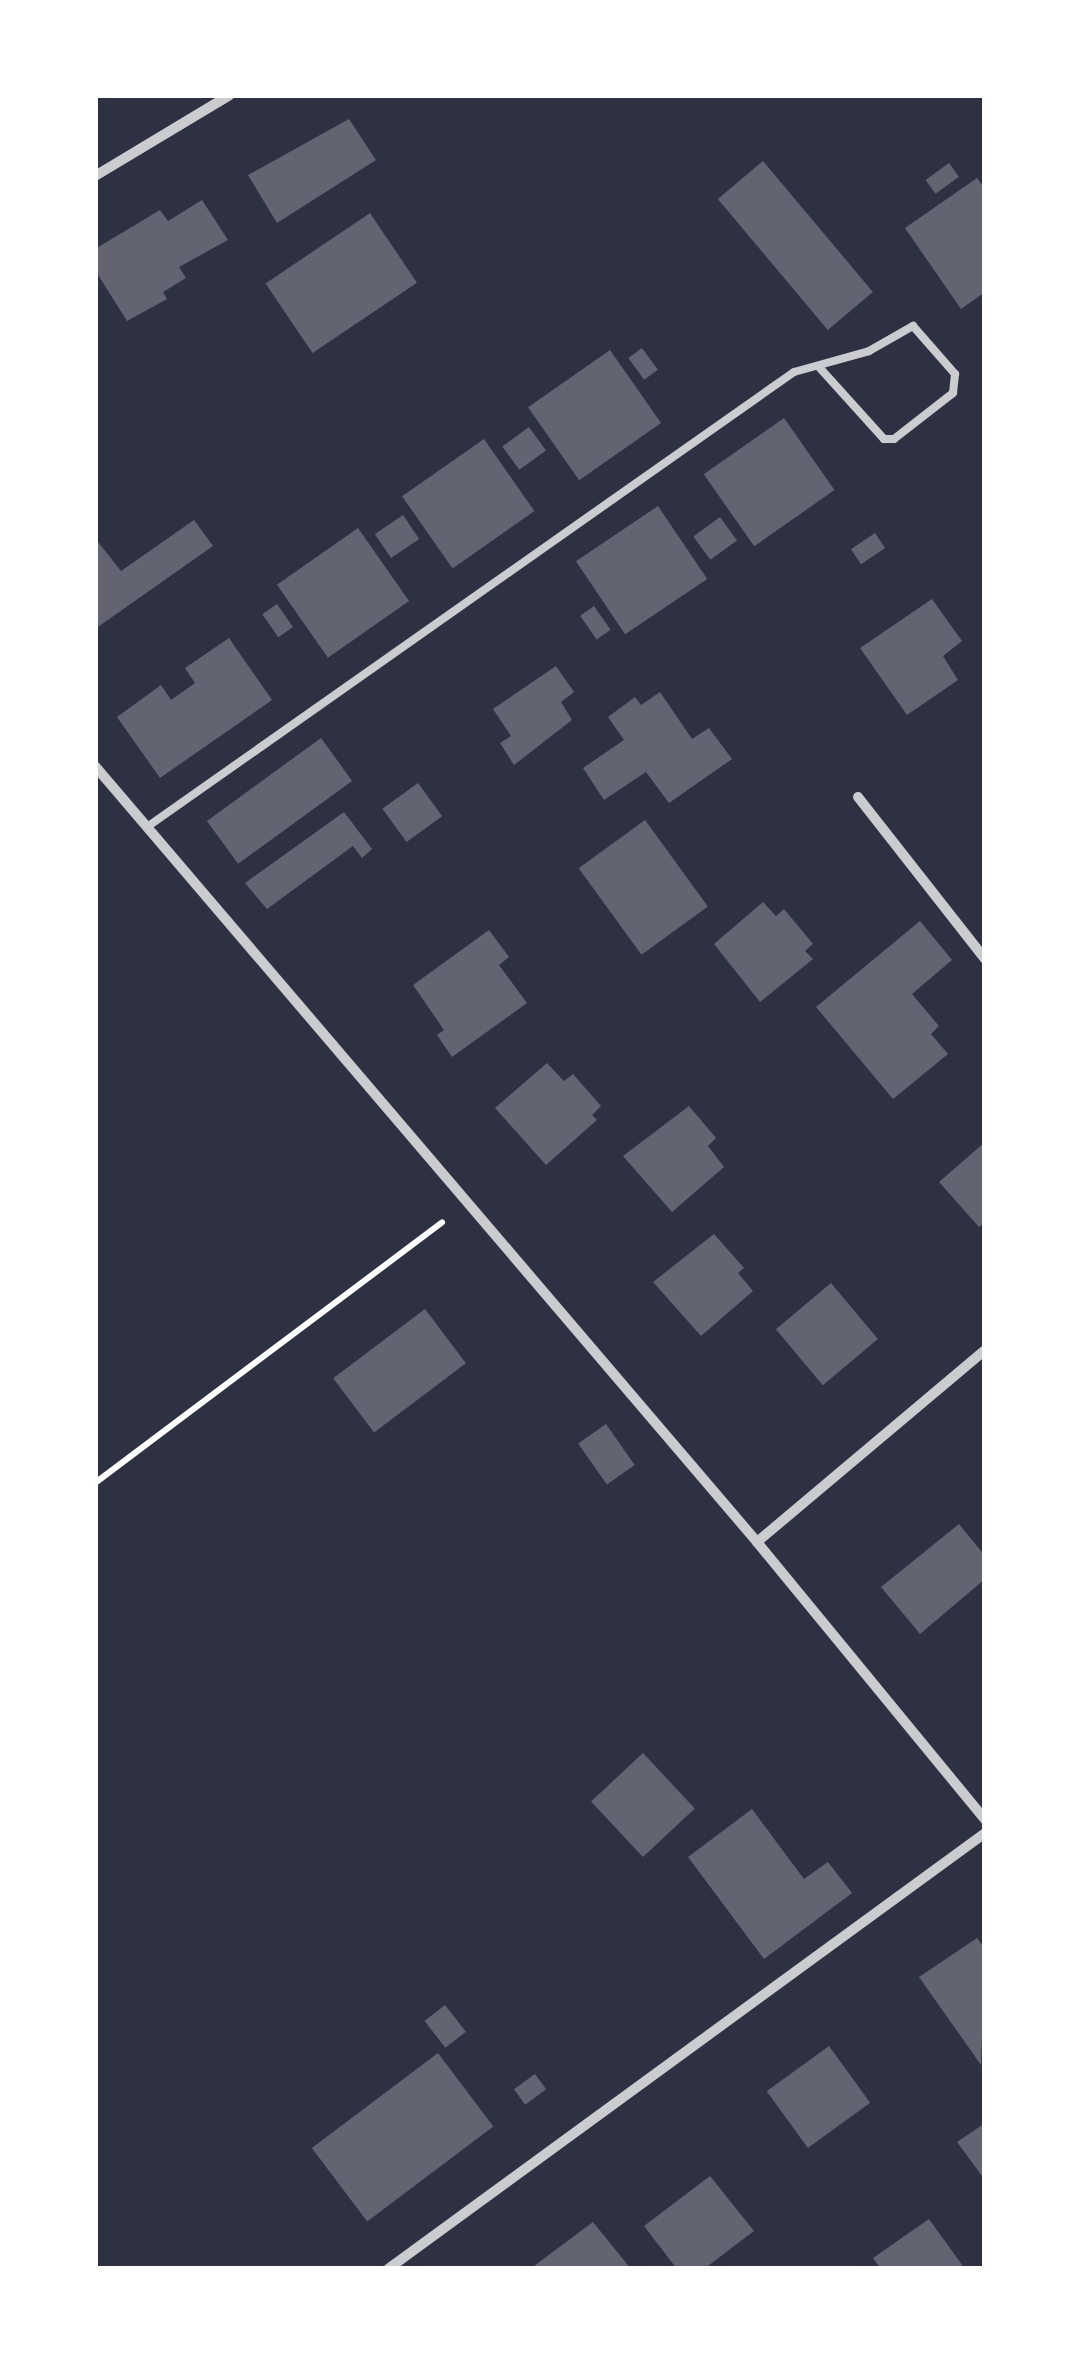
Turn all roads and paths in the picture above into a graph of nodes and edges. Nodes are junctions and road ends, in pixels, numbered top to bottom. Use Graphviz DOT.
graph roads {
  1 [pos="230,95"];
  2 [pos="95,176"];
  3 [pos="818,366"];
  4 [pos="95,766"];
  5 [pos="858,798"];
  6 [pos="147,827"];
  7 [pos="985,959"];
  8 [pos="465,1204"];
  9 [pos="985,1350"];
  10 [pos="95,1482"];
  11 [pos="757,1542"];
  12 [pos="985,1820"];
  13 [pos="985,1833"];
  14 [pos="388,2269"];
  1 -- 2 [label="street"];
  3 -- 3 [label="lane"];
  3 -- 6 [label="lane"];
  4 -- 6 [label="street"];
  5 -- 7 [label="street"];
  6 -- 8 [label="street"];
  8 -- 10 [label="path"];
  8 -- 11 [label="street"];
  9 -- 11 [label="street"];
  11 -- 12 [label="street"];
  13 -- 14 [label="street"];
}
